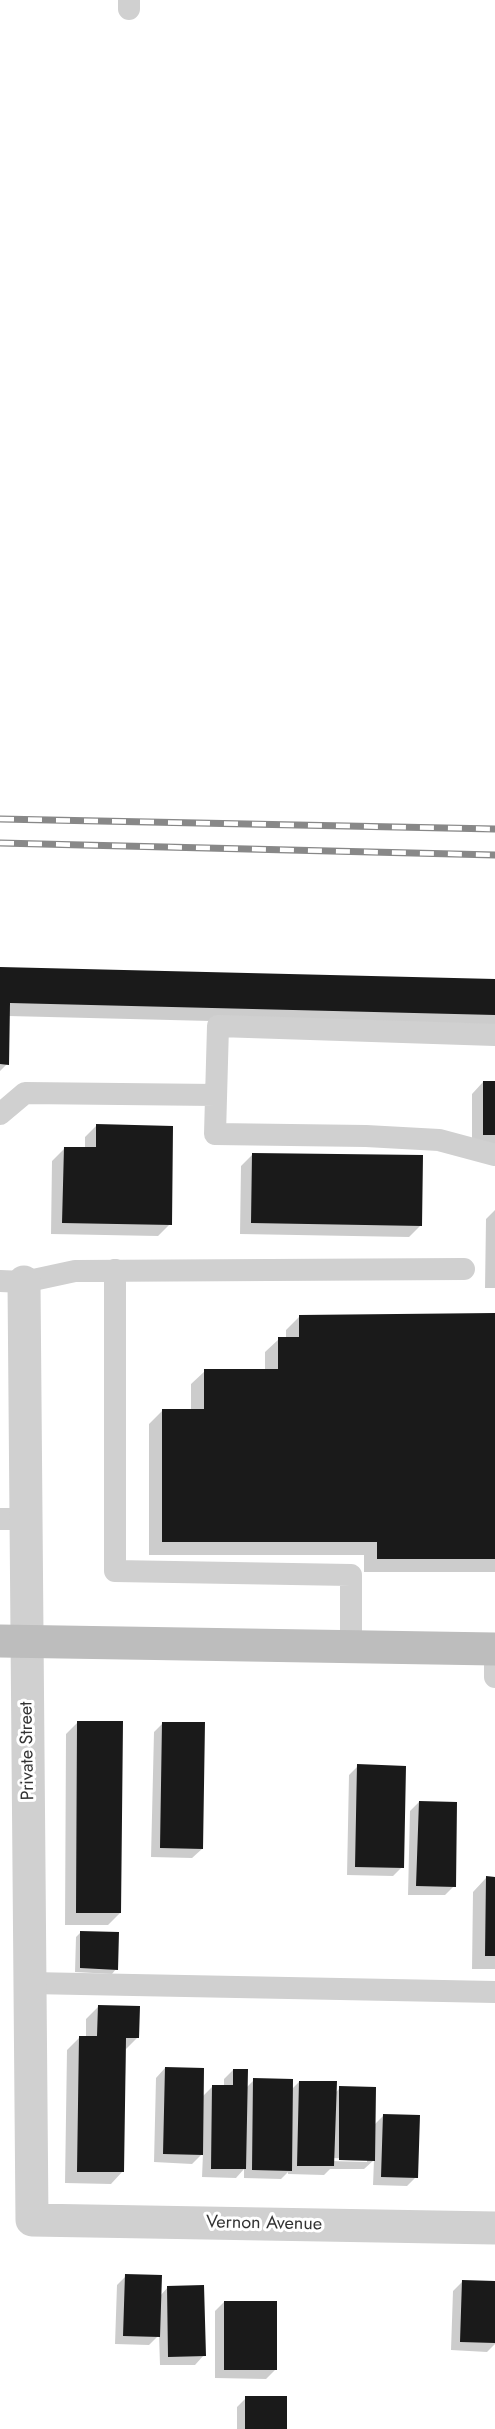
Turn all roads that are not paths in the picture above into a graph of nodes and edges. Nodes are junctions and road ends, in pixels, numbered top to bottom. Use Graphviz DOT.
graph roads {
  1 [pos="495,1035"];
  2 [pos="216,1095"];
  3 [pos="0,1114"];
  4 [pos="495,1155"];
  5 [pos="464,1269"];
  6 [pos="115,1270"];
  7 [pos="12,1282"];
  8 [pos="13,1519"];
  9 [pos="13,1641"];
  10 [pos="351,1647"];
  11 [pos="495,1649"];
  12 [pos="495,1677"];
  13 [pos="30,1983"];
  14 [pos="495,1992"];
  15 [pos="32,2220"];
  16 [pos="495,2228"];
  1 -- 2 [label="lane"];
  2 -- 3 [label="lane"];
  2 -- 4 [label="lane"];
  5 -- 6 [label="lane"];
  6 -- 7 [label="lane"];
  6 -- 10 [label="lane"];
  7 -- 8 [label="street, Private Street"];
  8 -- 9 [label="street, Private Street"];
  9 -- 10 [label="main road"];
  9 -- 13 [label="street, Private Street"];
  10 -- 11 [label="main road"];
  11 -- 12 [label="lane"];
  13 -- 14 [label="lane"];
  13 -- 15 [label="street, Private Street"];
  15 -- 16 [label="street, Vernon Avenue"];
}
